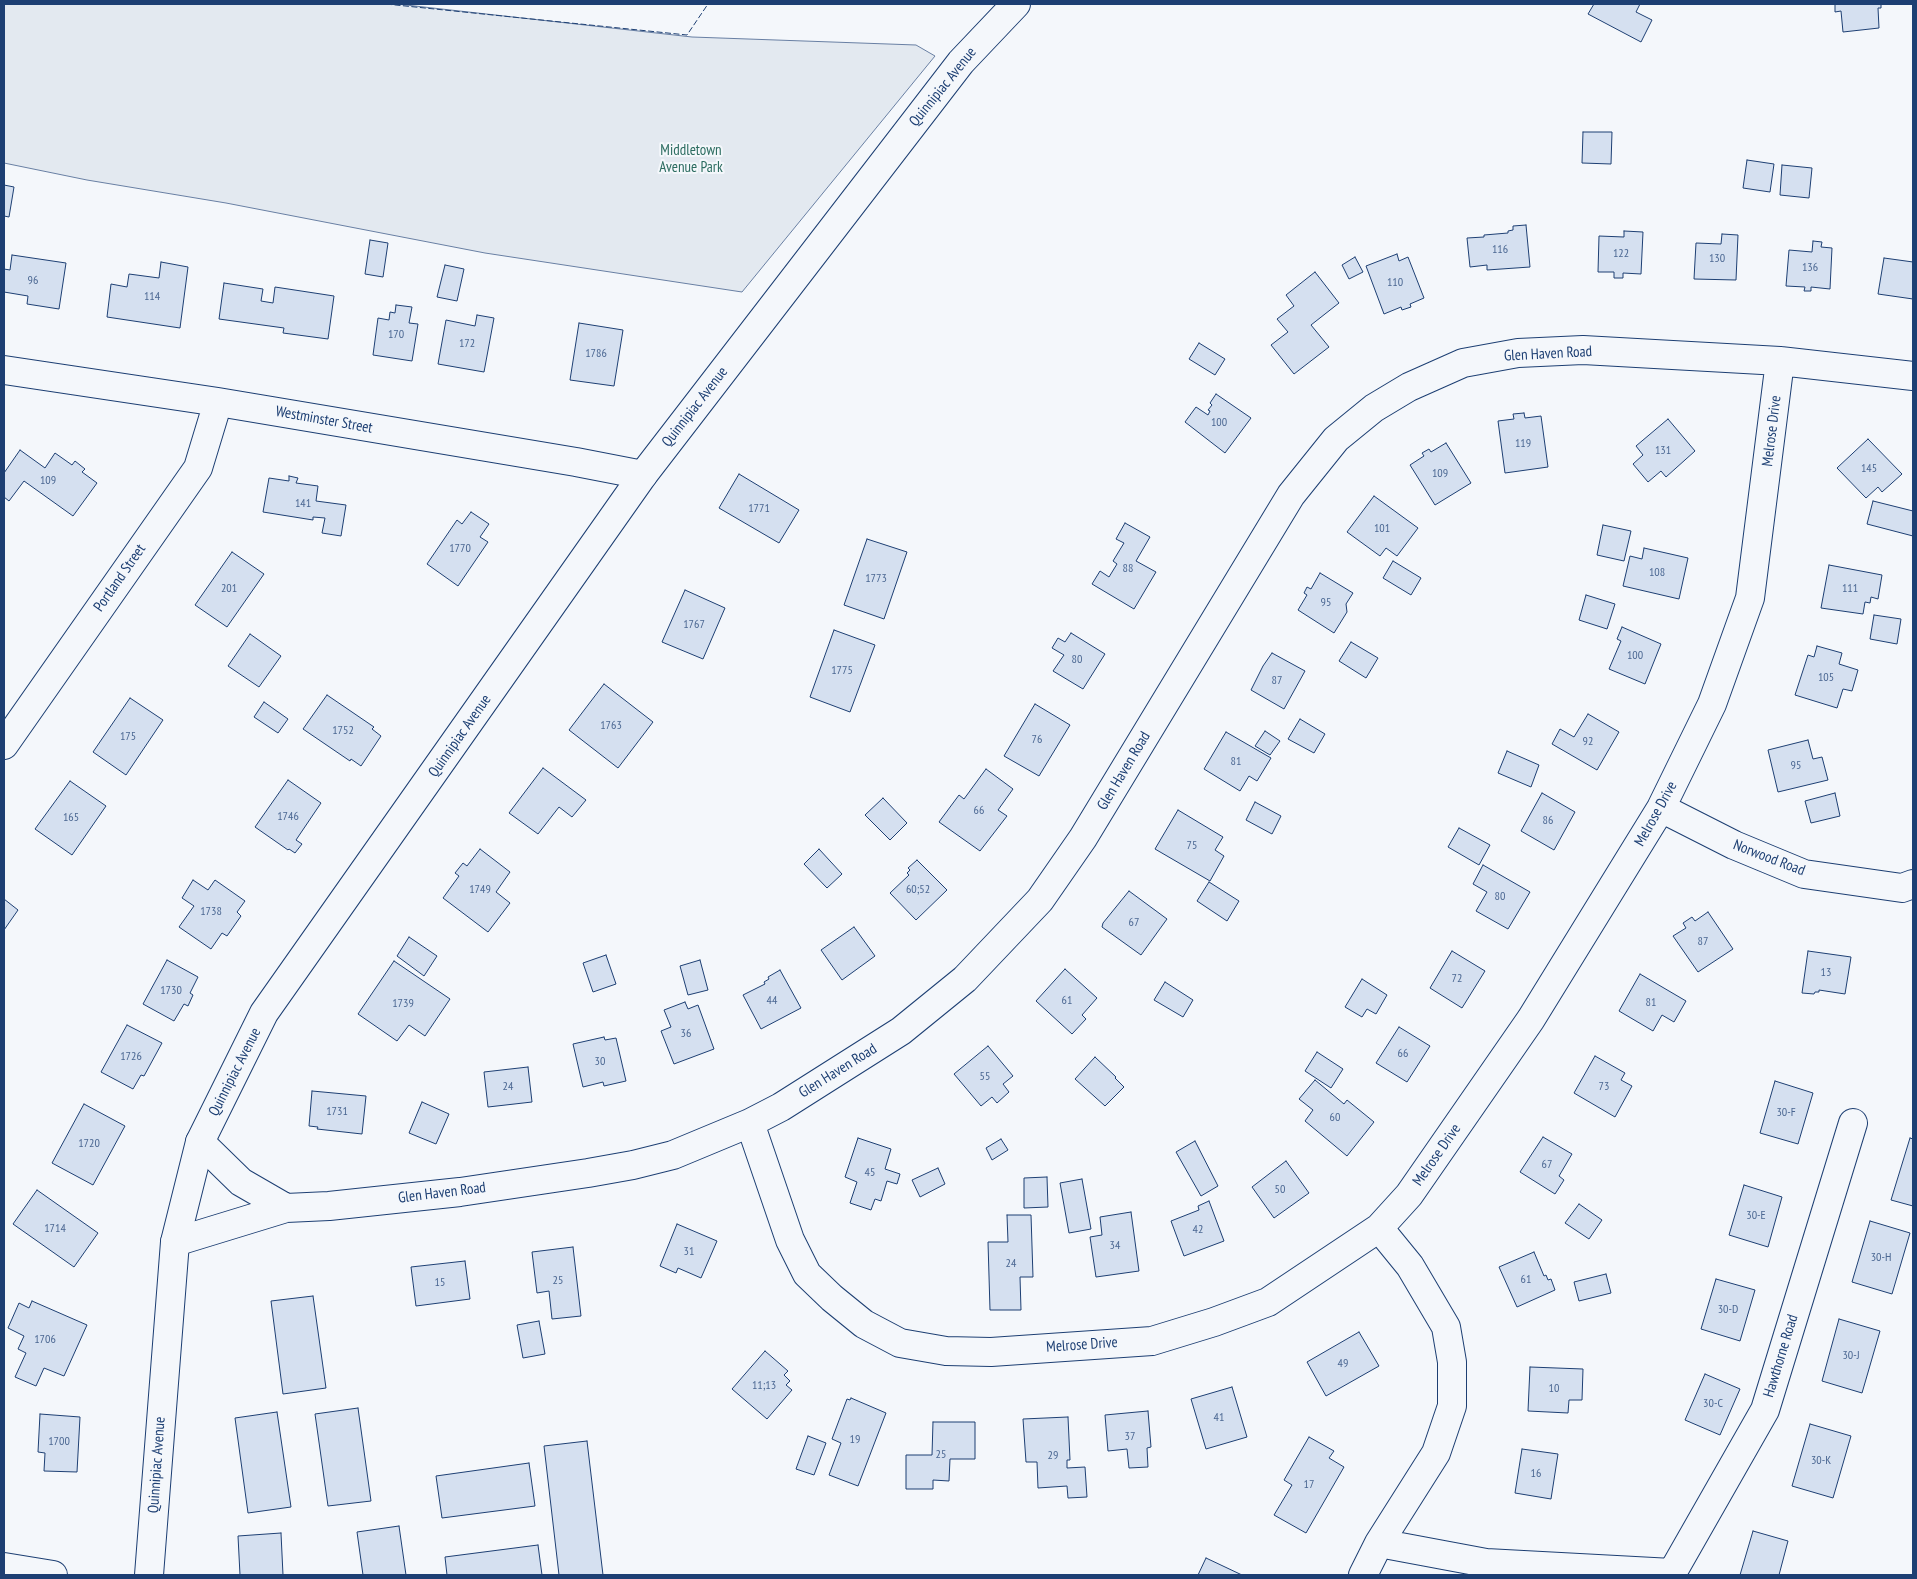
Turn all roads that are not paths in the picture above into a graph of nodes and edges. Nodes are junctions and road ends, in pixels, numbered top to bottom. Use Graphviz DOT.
graph roads {
  1 [pos="1016,4"];
  2 [pos="1780,361"];
  3 [pos="4,370"];
  4 [pos="1913,376"];
  5 [pos="218,402"];
  6 [pos="643,476"];
  7 [pos="4,745"];
  8 [pos="1661,808"];
  9 [pos="1913,884"];
  10 [pos="1853,1122"];
  11 [pos="750,1123"];
  12 [pos="200,1142"];
  13 [pos="286,1208"];
  14 [pos="1379,1228"];
  15 [pos="174,1242"];
  16 [pos="1379,1543"];
  17 [pos="4,1568"];
  18 [pos="1672,1574"];
  19 [pos="53,1575"];
  20 [pos="149,1575"];
  21 [pos="1363,1575"];
  1 -- 6 [label="street, Quinnipiac Avenue"];
  2 -- 4 [label="street, Glen Haven Road"];
  2 -- 8 [label="street, Melrose Drive"];
  2 -- 11 [label="street, Glen Haven Road"];
  3 -- 5 [label="street, Westminster Street"];
  5 -- 6 [label="street, Westminster Street"];
  5 -- 7 [label="street, Portland Street"];
  6 -- 12 [label="street, Quinnipiac Avenue"];
  8 -- 9 [label="street, Norwood Road"];
  8 -- 14 [label="street, Melrose Drive"];
  10 -- 18 [label="street, Hawthorne Road"];
  11 -- 13 [label="street, Glen Haven Road"];
  11 -- 14 [label="street, Melrose Drive"];
  12 -- 13 [label="street"];
  12 -- 15 [label="street, Quinnipiac Avenue"];
  13 -- 15 [label="street, Glen Haven Road"];
  14 -- 16 [label="street"];
  15 -- 20 [label="street, Quinnipiac Avenue"];
  16 -- 18 [label="street, Hawthorne Road"];
  16 -- 21 [label="street"];
  17 -- 19 [label="street"];
}
